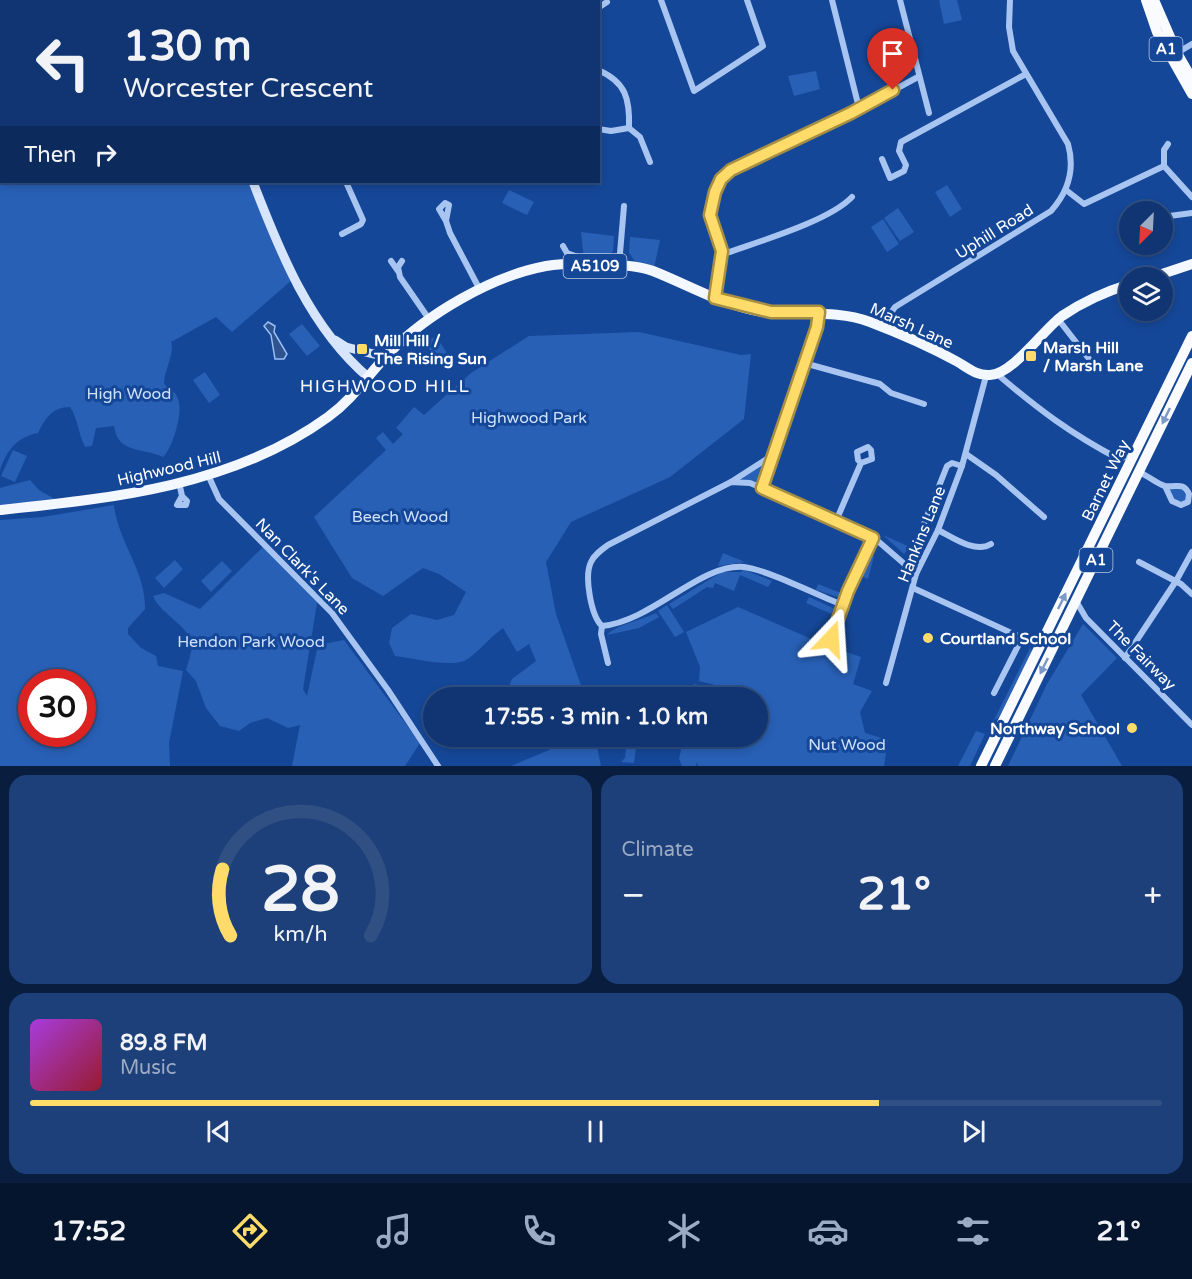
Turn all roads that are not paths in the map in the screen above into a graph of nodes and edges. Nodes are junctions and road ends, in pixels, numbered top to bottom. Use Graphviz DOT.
graph roads {
  1 [pos="661,0"];
  2 [pos="747,0"];
  3 [pos="832,0"];
  4 [pos="900,0"];
  5 [pos="1010,0"];
  6 [pos="1146,0"];
  7 [pos="1155,0"];
  8 [pos="607,2"];
  9 [pos="600,4"];
  10 [pos="1192,44"];
  11 [pos="1177,53"];
  12 [pos="600,71"];
  13 [pos="1026,74"];
  14 [pos="918,77"];
  15 [pos="1192,79"];
  16 [pos="1192,94"];
  17 [pos="859,108"];
  18 [pos="929,113"];
  19 [pos="629,128"];
  20 [pos="600,129"];
  21 [pos="1168,144"];
  22 [pos="882,159"];
  23 [pos="650,162"];
  24 [pos="1164,166"];
  25 [pos="253,183"];
  26 [pos="346,183"];
  27 [pos="1066,190"];
  28 [pos="852,197"];
  29 [pos="1192,197"];
  30 [pos="624,206"];
  31 [pos="1192,213"];
  32 [pos="1173,216"];
  33 [pos="446,221"];
  34 [pos="342,234"];
  35 [pos="562,246"];
  36 [pos="721,255"];
  37 [pos="391,261"];
  38 [pos="402,261"];
  39 [pos="1192,264"];
  40 [pos="579,265"];
  41 [pos="619,266"];
  42 [pos="1173,270"];
  43 [pos="398,272"];
  44 [pos="1119,287"];
  45 [pos="481,290"];
  46 [pos="715,298"];
  47 [pos="819,312"];
  48 [pos="429,319"];
  49 [pos="1058,319"];
  50 [pos="882,326"];
  51 [pos="1192,336"];
  52 [pos="330,337"];
  53 [pos="381,361"];
  54 [pos="804,363"];
  55 [pos="1192,363"];
  56 [pos="1093,364"];
  57 [pos="992,375"];
  58 [pos="369,378"];
  59 [pos="924,404"];
  60 [pos="774,454"];
  61 [pos="966,454"];
  62 [pos="1134,454"];
  63 [pos="861,463"];
  64 [pos="962,466"];
  65 [pos="1139,472"];
  66 [pos="209,477"];
  67 [pos="179,482"];
  68 [pos="731,482"];
  69 [pos="1165,486"];
  70 [pos="762,488"];
  71 [pos="182,496"];
  72 [pos="0,510"];
  73 [pos="1044,517"];
  74 [pos="836,521"];
  75 [pos="938,530"];
  76 [pos="873,538"];
  77 [pos="991,544"];
  78 [pos="1192,552"];
  79 [pos="910,559"];
  80 [pos="1139,562"];
  81 [pos="916,574"];
  82 [pos="1176,581"];
  83 [pos="913,588"];
  84 [pos="1192,594"];
  85 [pos="1076,601"];
  86 [pos="843,605"];
  87 [pos="602,626"];
  88 [pos="1045,634"];
  89 [pos="1022,638"];
  90 [pos="831,639"];
  91 [pos="1125,658"];
  92 [pos="608,663"];
  93 [pos="885,683"];
  94 [pos="994,693"];
  95 [pos="1192,725"];
  96 [pos="438,766"];
  97 [pos="981,766"];
  98 [pos="995,766"];
  1 -- 2 [label="street"];
  3 -- 17 [label="street"];
  4 -- 14 [label="street"];
  5 -- 13 [label="street, Uphill Road"];
  6 -- 16 [label="highway, A1"];
  7 -- 11 [label="highway, A1"];
  8 -- 9 [label="street"];
  10 -- 11 [label="street"];
  11 -- 15 [label="highway, A1"];
  12 -- 19 [label="street"];
  13 -- 22 [label="street"];
  13 -- 27 [label="street, Uphill Road"];
  14 -- 17 [label="street"];
  14 -- 18 [label="street"];
  17 -- 36 [label="street"];
  19 -- 20 [label="street"];
  19 -- 23 [label="street"];
  21 -- 24 [label="street"];
  24 -- 27 [label="street"];
  24 -- 29 [label="street"];
  25 -- 52 [label="main road"];
  26 -- 34 [label="street"];
  27 -- 50 [label="street, Uphill Road"];
  28 -- 36 [label="street"];
  30 -- 41 [label="street"];
  31 -- 32 [label="street"];
  33 -- 45 [label="street"];
  35 -- 40 [label="street"];
  36 -- 46 [label="street"];
  37 -- 43 [label="street"];
  38 -- 43 [label="street"];
  39 -- 42 [label="main road"];
  40 -- 41 [label="main road, Marsh Lane / A5109"];
  40 -- 45 [label="main road, Marsh Lane / A5109"];
  41 -- 46 [label="main road, Marsh Lane / A5109"];
  43 -- 48 [label="street"];
  44 -- 49 [label="main road"];
  45 -- 48 [label="main road, Marsh Lane / A5109"];
  46 -- 47 [label="main road, Marsh Lane / A5109"];
  47 -- 50 [label="main road, Marsh Lane / A5109"];
  47 -- 54 [label="street"];
  48 -- 53 [label="main road, Marsh Lane / A5109"];
  49 -- 56 [label="street"];
  49 -- 57 [label="main road"];
  50 -- 57 [label="main road, Marsh Lane / A5109"];
  51 -- 62 [label="highway, Barnet Way / A1"];
  52 -- 53 [label="main road"];
  52 -- 58 [label="main road"];
  53 -- 58 [label="main road, Marsh Lane / A5109"];
  54 -- 59 [label="street"];
  54 -- 60 [label="street"];
  55 -- 65 [label="highway, Barnet Way / A1, one-way"];
  57 -- 61 [label="street, Hankins Lane"];
  57 -- 62 [label="street"];
  58 -- 66 [label="main road, Highwood Hill / A5109"];
  60 -- 68 [label="street"];
  60 -- 70 [label="street"];
  61 -- 64 [label="street, Hankins Lane"];
  61 -- 73 [label="street"];
  88 -- 62 [label="highway, Barnet Way / A1, one-way"];
  63 -- 74 [label="street"];
  64 -- 75 [label="street, Hankins Lane"];
  64 -- 79 [label="street, Hankins Lane"];
  65 -- 69 [label="street"];
  65 -- 85 [label="highway, Barnet Way / A1"];
  66 -- 67 [label="main road, Highwood Hill / A5109"];
  66 -- 96 [label="street, Nan Clark's Lane"];
  67 -- 71 [label="street"];
  67 -- 72 [label="main road, Highwood Hill / A5109"];
  68 -- 70 [label="street"];
  68 -- 87 [label="street"];
  70 -- 74 [label="street"];
  74 -- 76 [label="street"];
  75 -- 77 [label="street"];
  75 -- 81 [label="street, Hankins Lane"];
  76 -- 81 [label="street"];
  76 -- 86 [label="street"];
  78 -- 82 [label="street"];
  80 -- 82 [label="street"];
  81 -- 83 [label="street, Hankins Lane"];
  82 -- 84 [label="street"];
  82 -- 91 [label="street"];
  83 -- 89 [label="street"];
  83 -- 93 [label="street, Hankins Lane"];
  85 -- 91 [label="street, The Fairway"];
  85 -- 98 [label="highway, Barnet Way / A1, one-way"];
  86 -- 87 [label="street"];
  86 -- 90 [label="street"];
  87 -- 92 [label="street"];
  88 -- 89 [label="street"];
  88 -- 97 [label="highway, Barnet Way / A1"];
  89 -- 94 [label="street"];
  91 -- 95 [label="street, The Fairway"];
}
